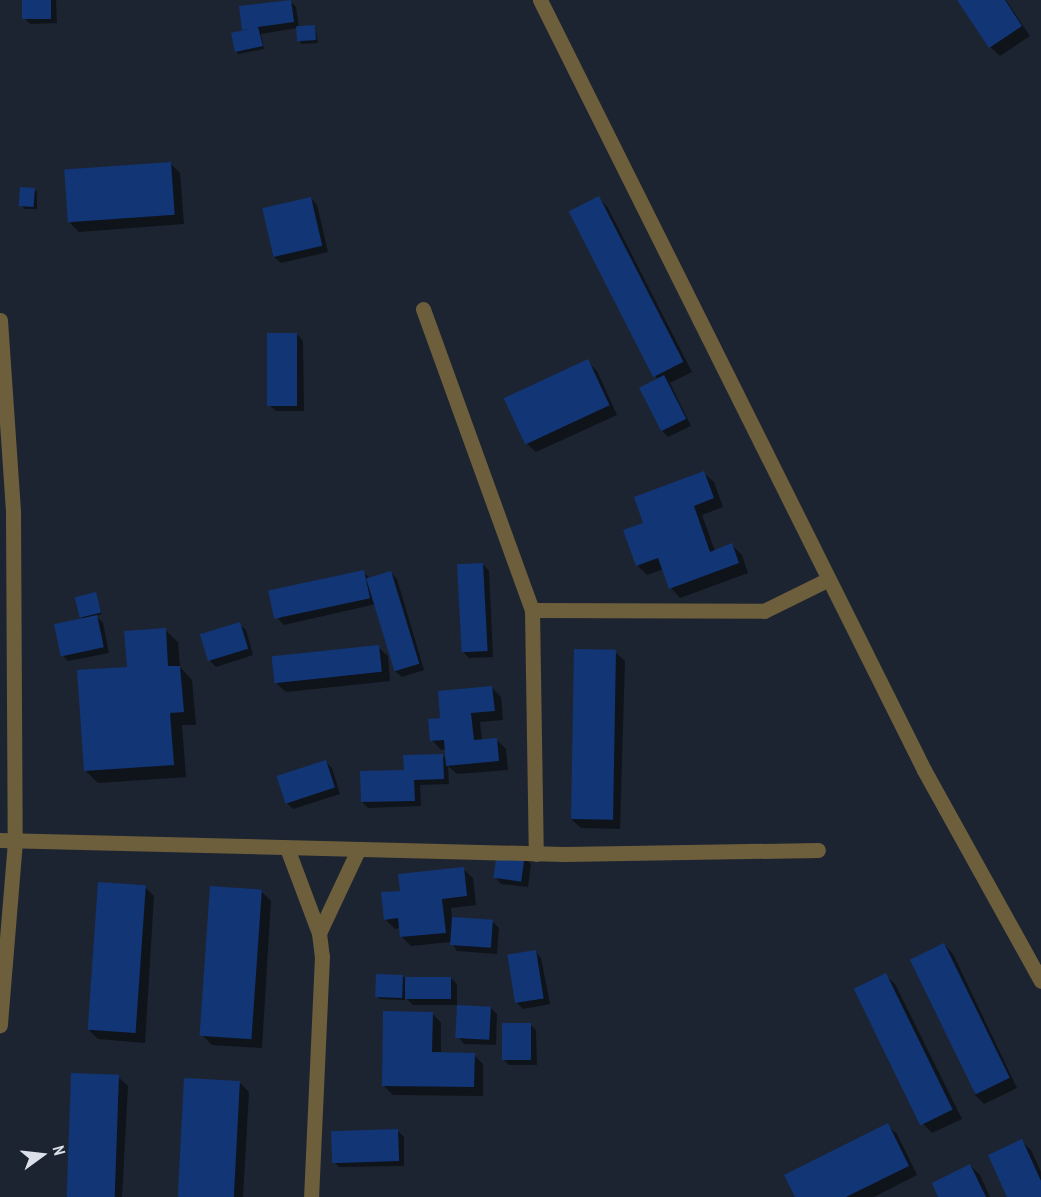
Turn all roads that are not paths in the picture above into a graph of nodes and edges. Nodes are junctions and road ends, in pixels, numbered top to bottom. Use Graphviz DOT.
graph roads {
  1 [pos="540,0"];
  2 [pos="423,309"];
  3 [pos="0,320"];
  4 [pos="827,580"];
  5 [pos="532,610"];
  6 [pos="8,841"];
  7 [pos="287,848"];
  8 [pos="358,850"];
  9 [pos="818,850"];
  10 [pos="536,854"];
  11 [pos="319,933"];
  12 [pos="1041,981"];
  13 [pos="0,1025"];
  14 [pos="311,1197"];
  1 -- 4 [label="street"];
  2 -- 5 [label="street"];
  3 -- 6 [label="street"];
  4 -- 5 [label="street"];
  4 -- 12 [label="street"];
  5 -- 10 [label="street"];
  6 -- 7 [label="street"];
  6 -- 13 [label="street"];
  7 -- 8 [label="street"];
  7 -- 11 [label="street"];
  8 -- 10 [label="street"];
  8 -- 11 [label="street"];
  9 -- 10 [label="street"];
  11 -- 14 [label="street"];
}
